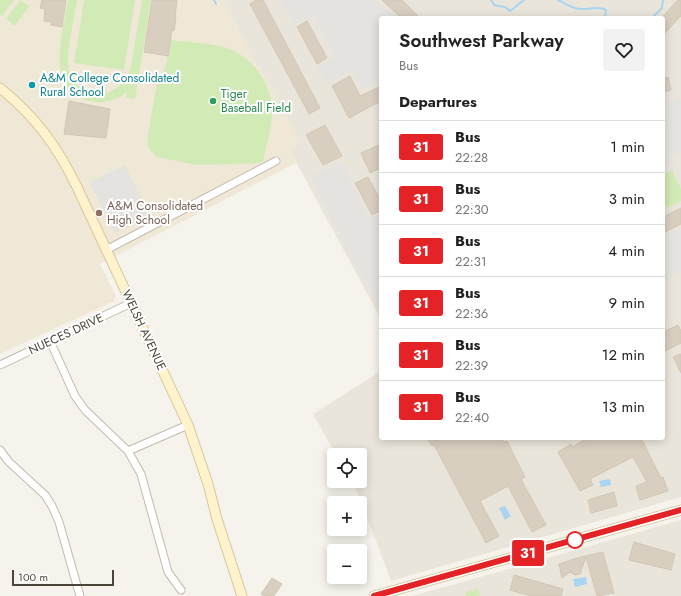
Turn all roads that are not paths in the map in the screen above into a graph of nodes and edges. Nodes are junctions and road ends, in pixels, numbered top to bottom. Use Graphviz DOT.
graph roads {
  1 [pos="0,88"];
  2 [pos="276,161"];
  3 [pos="106,250"];
  4 [pos="131,303"];
  5 [pos="50,342"];
  6 [pos="0,365"];
  7 [pos="188,425"];
  8 [pos="0,450"];
  9 [pos="128,451"];
  10 [pos="681,510"];
  11 [pos="180,590"];
  12 [pos="80,596"];
  13 [pos="242,596"];
  14 [pos="374,596"];
  1 -- 3 [label="main road, WELSH AVENUE"];
  2 -- 3 [label="street"];
  3 -- 4 [label="main road, WELSH AVENUE"];
  4 -- 5 [label="street, NUECES DRIVE"];
  4 -- 7 [label="main road, WELSH AVENUE"];
  5 -- 6 [label="street, NUECES DRIVE"];
  5 -- 9 [label="street"];
  7 -- 9 [label="street"];
  7 -- 13 [label="main road, WELSH AVENUE"];
  8 -- 12 [label="street"];
  9 -- 11 [label="street"];
  10 -- 14 [label="main road"];
}
